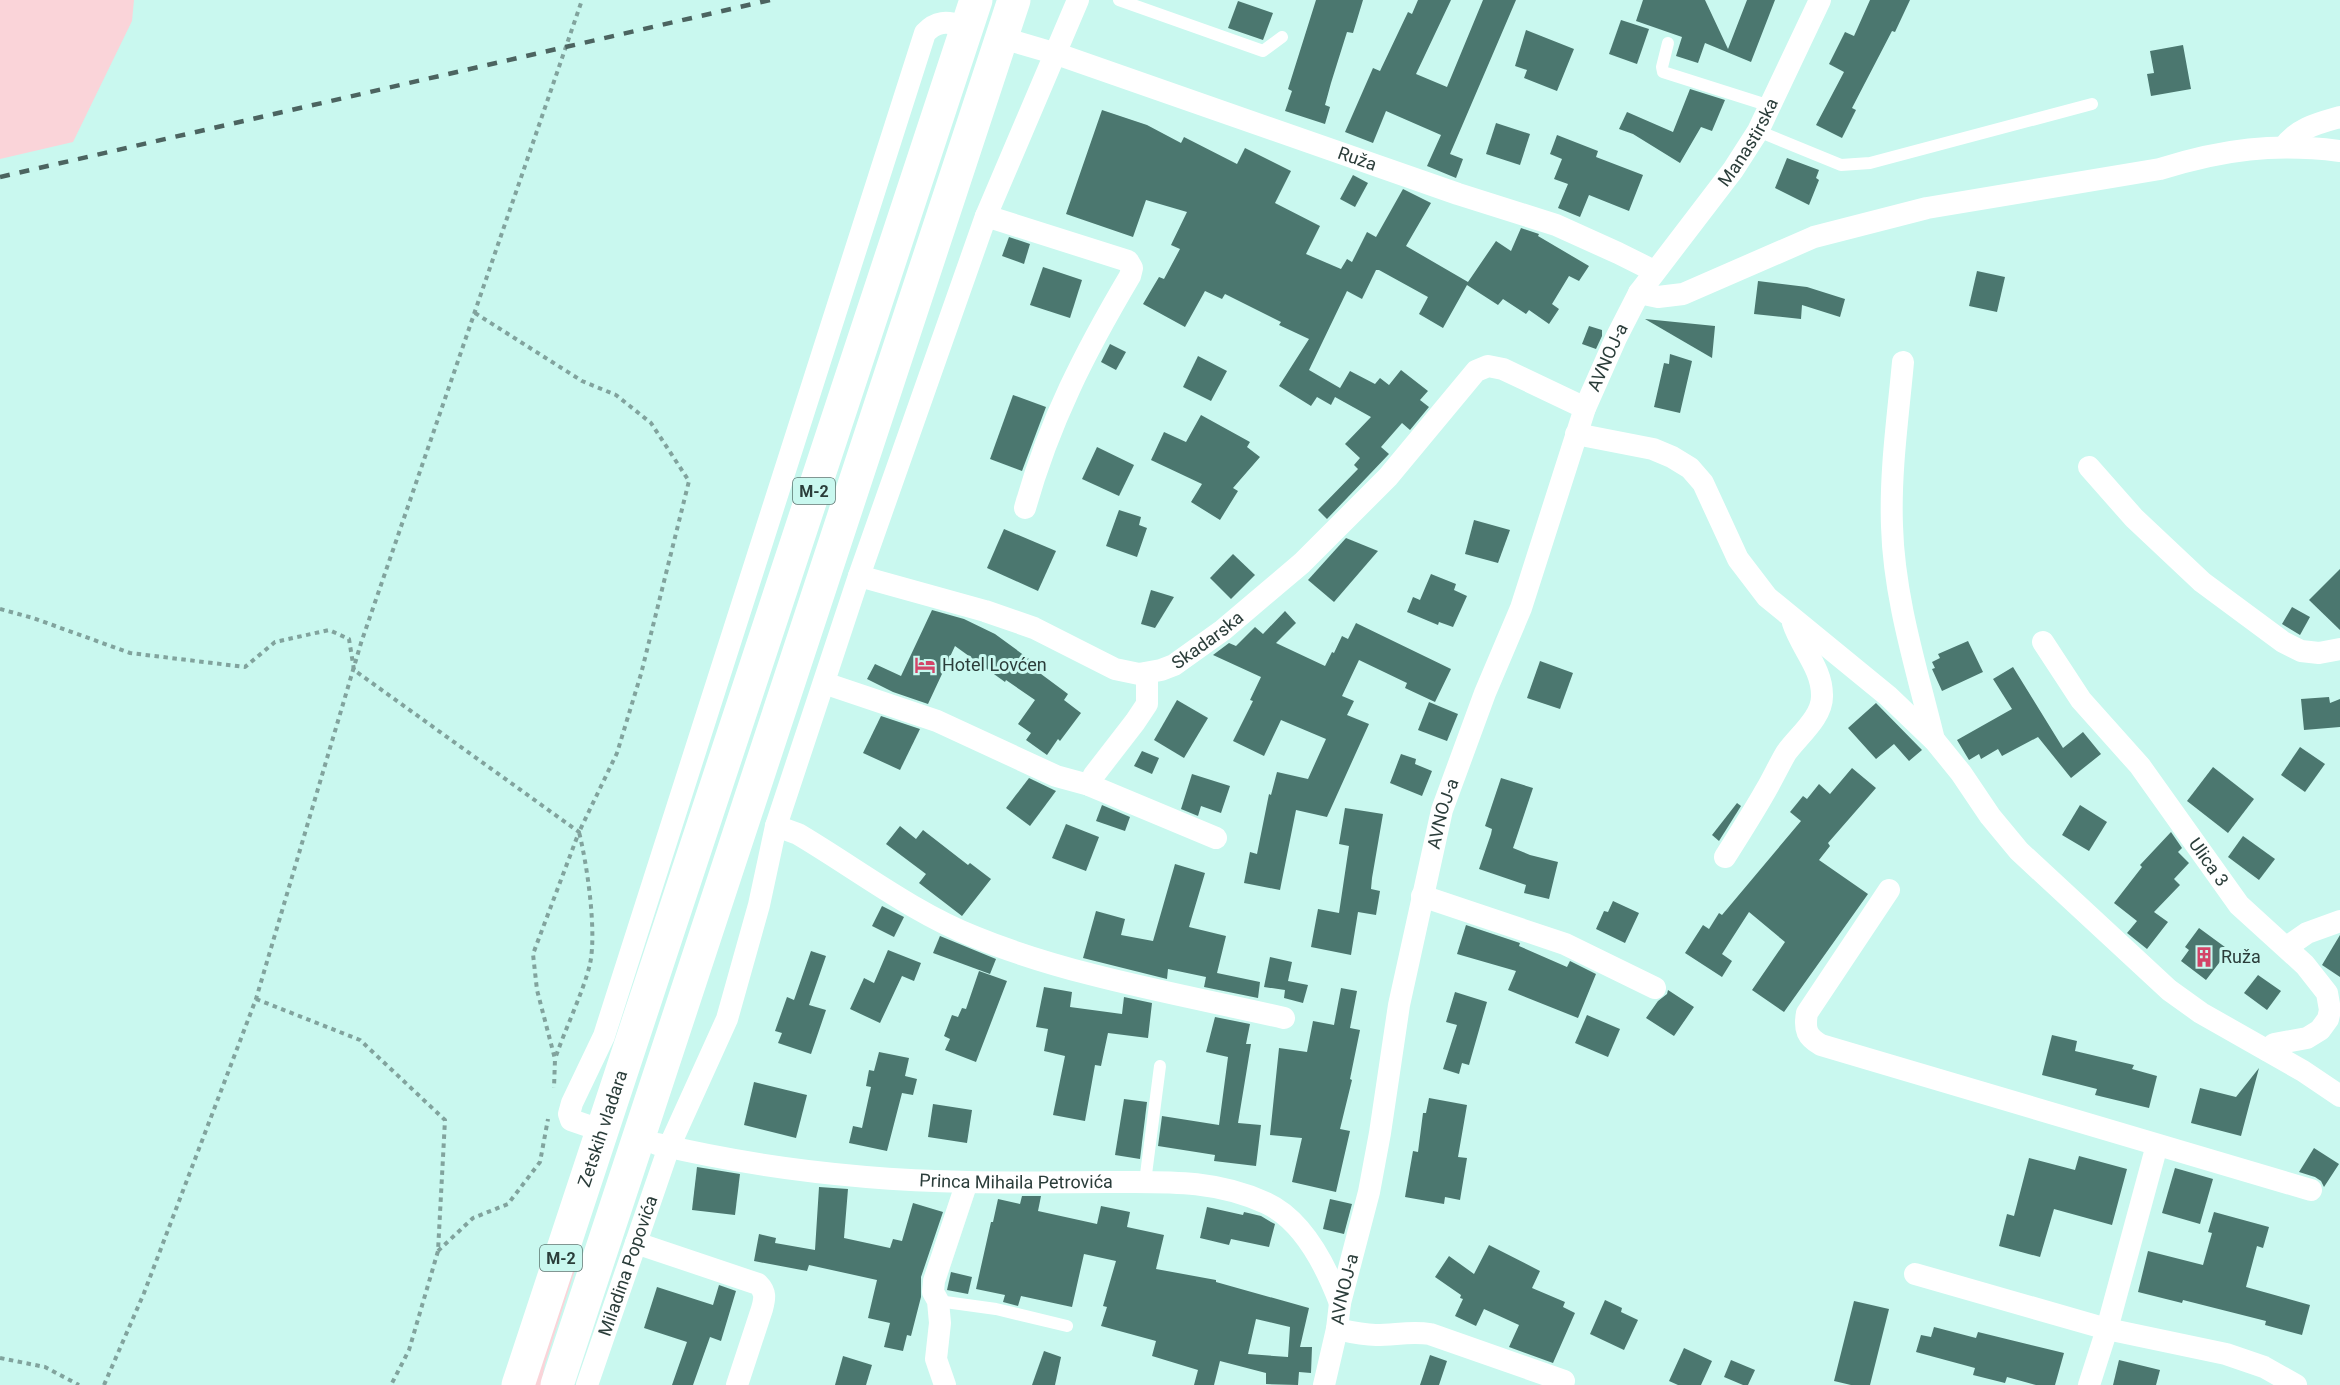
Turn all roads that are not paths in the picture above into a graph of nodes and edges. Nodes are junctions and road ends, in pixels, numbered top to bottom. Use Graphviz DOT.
graph roads {
  1 [pos="1014,0"];
  2 [pos="1078,0"];
  3 [pos="1119,0"];
  4 [pos="1820,0"];
  5 [pos="969,13"];
  6 [pos="1282,37"];
  7 [pos="1009,40"];
  8 [pos="1668,43"];
  9 [pos="1057,54"];
  10 [pos="2092,104"];
  11 [pos="1770,106"];
  12 [pos="2340,117"];
  13 [pos="1758,131"];
  14 [pos="2284,147"];
  15 [pos="2340,151"];
  16 [pos="986,216"];
  17 [pos="1654,271"];
  18 [pos="1639,293"];
  19 [pos="1903,362"];
  20 [pos="1585,408"];
  21 [pos="1576,434"];
  22 [pos="2089,467"];
  23 [pos="1025,508"];
  24 [pos="859,576"];
  25 [pos="1792,619"];
  26 [pos="2043,642"];
  27 [pos="2340,649"];
  28 [pos="1147,673"];
  29 [pos="824,683"];
  30 [pos="1935,741"];
  31 [pos="1089,785"];
  32 [pos="776,826"];
  33 [pos="1216,838"];
  34 [pos="1725,857"];
  35 [pos="1889,890"];
  36 [pos="1422,896"];
  37 [pos="2340,921"];
  38 [pos="2287,947"];
  39 [pos="1655,988"];
  40 [pos="1284,1018"];
  41 [pos="2267,1050"];
  42 [pos="1160,1066"];
  43 [pos="2340,1096"];
  44 [pos="603,1131"];
  45 [pos="654,1143"];
  46 [pos="2157,1146"];
  47 [pos="967,1182"];
  48 [pos="1144,1182"];
  49 [pos="2311,1190"];
  50 [pos="636,1243"];
  51 [pos="1915,1274"];
  52 [pos="938,1301"];
  53 [pos="1340,1303"];
  54 [pos="1067,1326"];
  55 [pos="1337,1329"];
  56 [pos="2107,1329"];
  57 [pos="1564,1381"];
  58 [pos="519,1385"];
  59 [pos="557,1385"];
  60 [pos="587,1385"];
  61 [pos="736,1385"];
  62 [pos="945,1385"];
  63 [pos="1324,1385"];
  64 [pos="2089,1385"];
  65 [pos="2296,1385"];
  1 -- 45 [label="main road, M-2"];
  2 -- 9 [label="street, Miladina Popovića"];
  3 -- 6 [label="lane"];
  4 -- 11 [label="street, Manastirska"];
  5 -- 44 [label="main road, Zetskih vladara / M-2"];
  5 -- 44 [label="street"];
  7 -- 9 [label="street, Ruža"];
  8 -- 11 [label="lane"];
  9 -- 16 [label="street, Miladina Popovića"];
  9 -- 17 [label="street, Ruža"];
  10 -- 13 [label="lane"];
  11 -- 13 [label="street, Manastirska"];
  12 -- 14 [label="street"];
  13 -- 17 [label="street, Manastirska"];
  14 -- 15 [label="street"];
  14 -- 18 [label="street"];
  16 -- 23 [label="street"];
  16 -- 24 [label="street, Miladina Popovića"];
  17 -- 18 [label="street, AVNOJ-a"];
  18 -- 20 [label="street, AVNOJ-a"];
  19 -- 30 [label="street"];
  20 -- 21 [label="street, AVNOJ-a"];
  20 -- 28 [label="street, Skadarska"];
  21 -- 25 [label="street"];
  21 -- 36 [label="street, AVNOJ-a"];
  22 -- 27 [label="street"];
  24 -- 28 [label="street, Skadarska"];
  24 -- 29 [label="street, Miladina Popovića"];
  25 -- 30 [label="street"];
  25 -- 34 [label="street"];
  26 -- 38 [label="street, Ulica 3"];
  28 -- 31 [label="street"];
  29 -- 31 [label="street"];
  29 -- 32 [label="street, Miladina Popovića"];
  30 -- 41 [label="street"];
  31 -- 33 [label="street"];
  32 -- 40 [label="street"];
  32 -- 45 [label="street, Miladina Popovića"];
  35 -- 46 [label="street"];
  36 -- 39 [label="street"];
  36 -- 53 [label="street, AVNOJ-a"];
  37 -- 38 [label="street"];
  38 -- 41 [label="street, Ulica 3"];
  41 -- 43 [label="street"];
  42 -- 48 [label="lane"];
  44 -- 58 [label="main road, Zetskih vladara / M-2"];
  45 -- 47 [label="street, Princa Mihaila Petrovića"];
  45 -- 50 [label="street, Miladina Popovića"];
  45 -- 59 [label="main road, Zetskih vladara / M-2"];
  46 -- 49 [label="street"];
  46 -- 56 [label="street"];
  47 -- 48 [label="street, Princa Mihaila Petrovića"];
  47 -- 52 [label="street"];
  48 -- 53 [label="street, Princa Mihaila Petrovića"];
  50 -- 60 [label="street, Miladina Popovića"];
  50 -- 61 [label="street"];
  51 -- 56 [label="street"];
  52 -- 54 [label="lane"];
  52 -- 62 [label="street"];
  53 -- 55 [label="street, AVNOJ-a"];
  55 -- 57 [label="street"];
  55 -- 63 [label="street, AVNOJ-a"];
  56 -- 64 [label="street"];
  56 -- 65 [label="street"];
}
